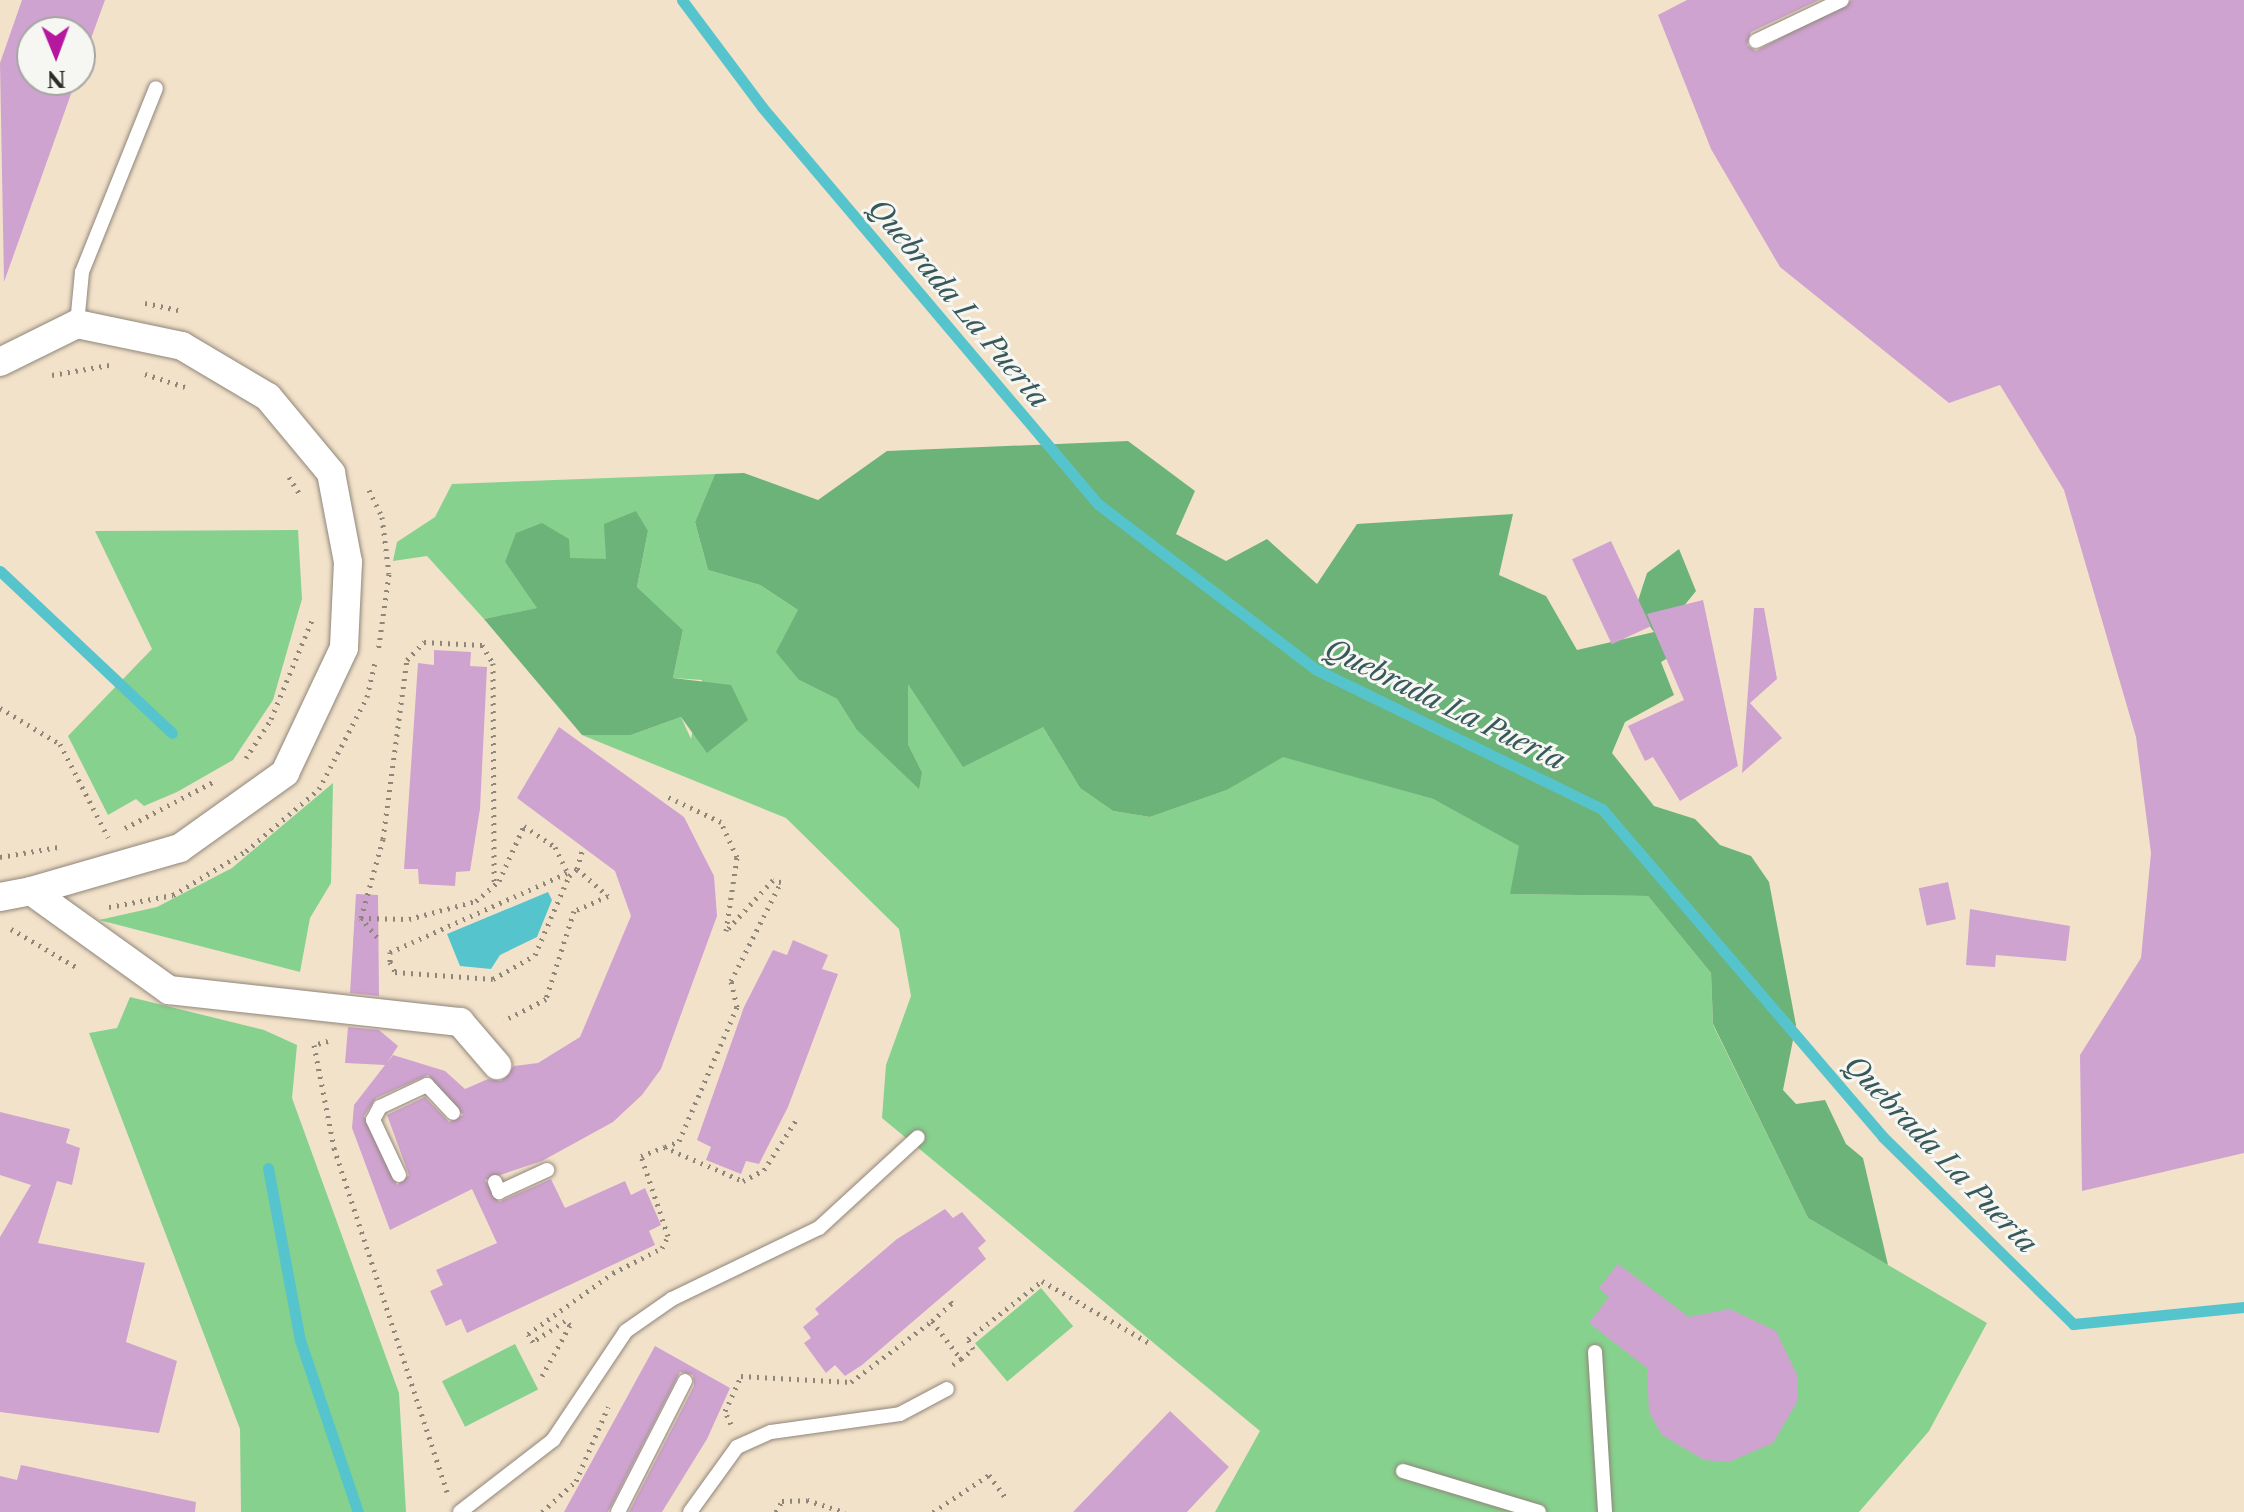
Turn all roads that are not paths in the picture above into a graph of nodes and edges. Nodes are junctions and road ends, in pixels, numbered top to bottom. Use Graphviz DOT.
graph roads {
  1 [pos="1842,0"];
  2 [pos="1756,41"];
  3 [pos="156,88"];
  4 [pos="77,324"];
  5 [pos="0,362"];
  6 [pos="31,891"];
  7 [pos="0,897"];
  8 [pos="497,1065"];
  9 [pos="453,1113"];
  10 [pos="918,1137"];
  11 [pos="547,1170"];
  12 [pos="399,1175"];
  13 [pos="495,1182"];
  14 [pos="1595,1352"];
  15 [pos="685,1381"];
  16 [pos="947,1389"];
  17 [pos="1403,1471"];
  18 [pos="460,1512"];
  19 [pos="618,1512"];
  20 [pos="690,1512"];
  21 [pos="1539,1512"];
  22 [pos="1605,1512"];
  1 -- 2 [label="lane"];
  3 -- 4 [label="lane"];
  4 -- 5 [label="street"];
  4 -- 6 [label="street"];
  6 -- 7 [label="street"];
  6 -- 8 [label="street"];
  9 -- 12 [label="lane"];
  10 -- 18 [label="lane"];
  11 -- 13 [label="lane"];
  14 -- 22 [label="lane"];
  15 -- 19 [label="lane"];
  16 -- 20 [label="lane"];
  17 -- 21 [label="lane"];
}
